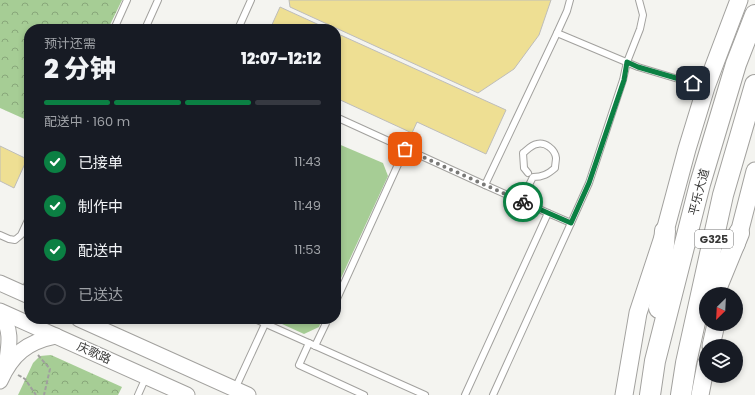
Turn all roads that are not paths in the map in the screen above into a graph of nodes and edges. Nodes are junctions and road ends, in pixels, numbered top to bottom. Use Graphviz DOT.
graph roads {
  1 [pos="127,0"];
  2 [pos="158,0"];
  3 [pos="251,0"];
  4 [pos="570,0"];
  5 [pos="639,0"];
  6 [pos="739,0"];
  7 [pos="755,15"];
  8 [pos="116,24"];
  9 [pos="147,24"];
  10 [pos="240,24"];
  11 [pos="557,33"];
  12 [pos="627,62"];
  13 [pos="755,85"];
  14 [pos="706,87"];
  15 [pos="341,120"];
  16 [pos="405,149"];
  17 [pos="755,171"];
  18 [pos="528,173"];
  19 [pos="485,185"];
  20 [pos="522,201"];
  21 [pos="548,213"];
  22 [pos="571,223"];
  23 [pos="24,229"];
  24 [pos="665,231"];
  25 [pos="739,233"];
  26 [pos="0,235"];
  27 [pos="0,283"];
  28 [pos="717,287"];
  29 [pos="726,287"];
  30 [pos="24,289"];
  31 [pos="341,290"];
  32 [pos="0,311"];
  33 [pos="0,315"];
  34 [pos="24,322"];
  35 [pos="29,324"];
  36 [pos="90,324"];
  37 [pos="265,324"];
  38 [pos="326,324"];
  39 [pos="699,331"];
  40 [pos="56,336"];
  41 [pos="309,343"];
  42 [pos="315,346"];
  43 [pos="655,361"];
  44 [pos="686,363"];
  45 [pos="3,375"];
  46 [pos="146,377"];
  47 [pos="702,383"];
  48 [pos="241,392"];
  49 [pos="138,395"];
  50 [pos="187,395"];
  51 [pos="364,395"];
  52 [pos="425,395"];
  53 [pos="465,395"];
  54 [pos="493,395"];
  55 [pos="624,395"];
  56 [pos="650,395"];
  57 [pos="681,395"];
  58 [pos="700,395"];
  1 -- 8 [label="lane"];
  2 -- 9 [label="lane"];
  3 -- 10 [label="lane"];
  4 -- 11 [label="lane"];
  5 -- 12 [label="lane"];
  6 -- 14 [label="main road"];
  7 -- 43 [label="highway, 平乐大道"];
  11 -- 12 [label="lane"];
  11 -- 19 [label="lane"];
  12 -- 14 [label="lane"];
  12 -- 22 [label="lane"];
  13 -- 44 [label="highway, 平乐大道 / G325"];
  14 -- 24 [label="main road"];
  15 -- 16 [label="lane"];
  16 -- 19 [label="lane"];
  16 -- 31 [label="lane"];
  17 -- 25 [label="main road"];
  18 -- 20 [label="lane"];
  19 -- 20 [label="lane"];
  20 -- 21 [label="lane"];
  21 -- 22 [label="lane"];
  21 -- 53 [label="lane"];
  22 -- 54 [label="lane"];
  23 -- 26 [label="lane"];
  24 -- 43 [label="highway"];
  24 -- 55 [label="main road"];
  25 -- 28 [label="highway"];
  25 -- 29 [label="main road"];
  27 -- 30 [label="street"];
  32 -- 34 [label="street, 庆歌路"];
  33 -- 45 [label="street"];
  35 -- 40 [label="street, 庆歌路"];
  36 -- 48 [label="street, 庆歌路"];
  37 -- 41 [label="lane"];
  37 -- 48 [label="lane"];
  38 -- 42 [label="lane"];
  39 -- 44 [label="highway"];
  40 -- 45 [label="street"];
  40 -- 46 [label="street, 庆歌路"];
  41 -- 42 [label="lane"];
  41 -- 51 [label="lane"];
  42 -- 52 [label="lane"];
  43 -- 56 [label="highway, 平乐大道"];
  44 -- 57 [label="highway, 平乐大道 / G325"];
  46 -- 49 [label="lane"];
  46 -- 50 [label="street, 庆歌路"];
  47 -- 58 [label="main road"];
}
